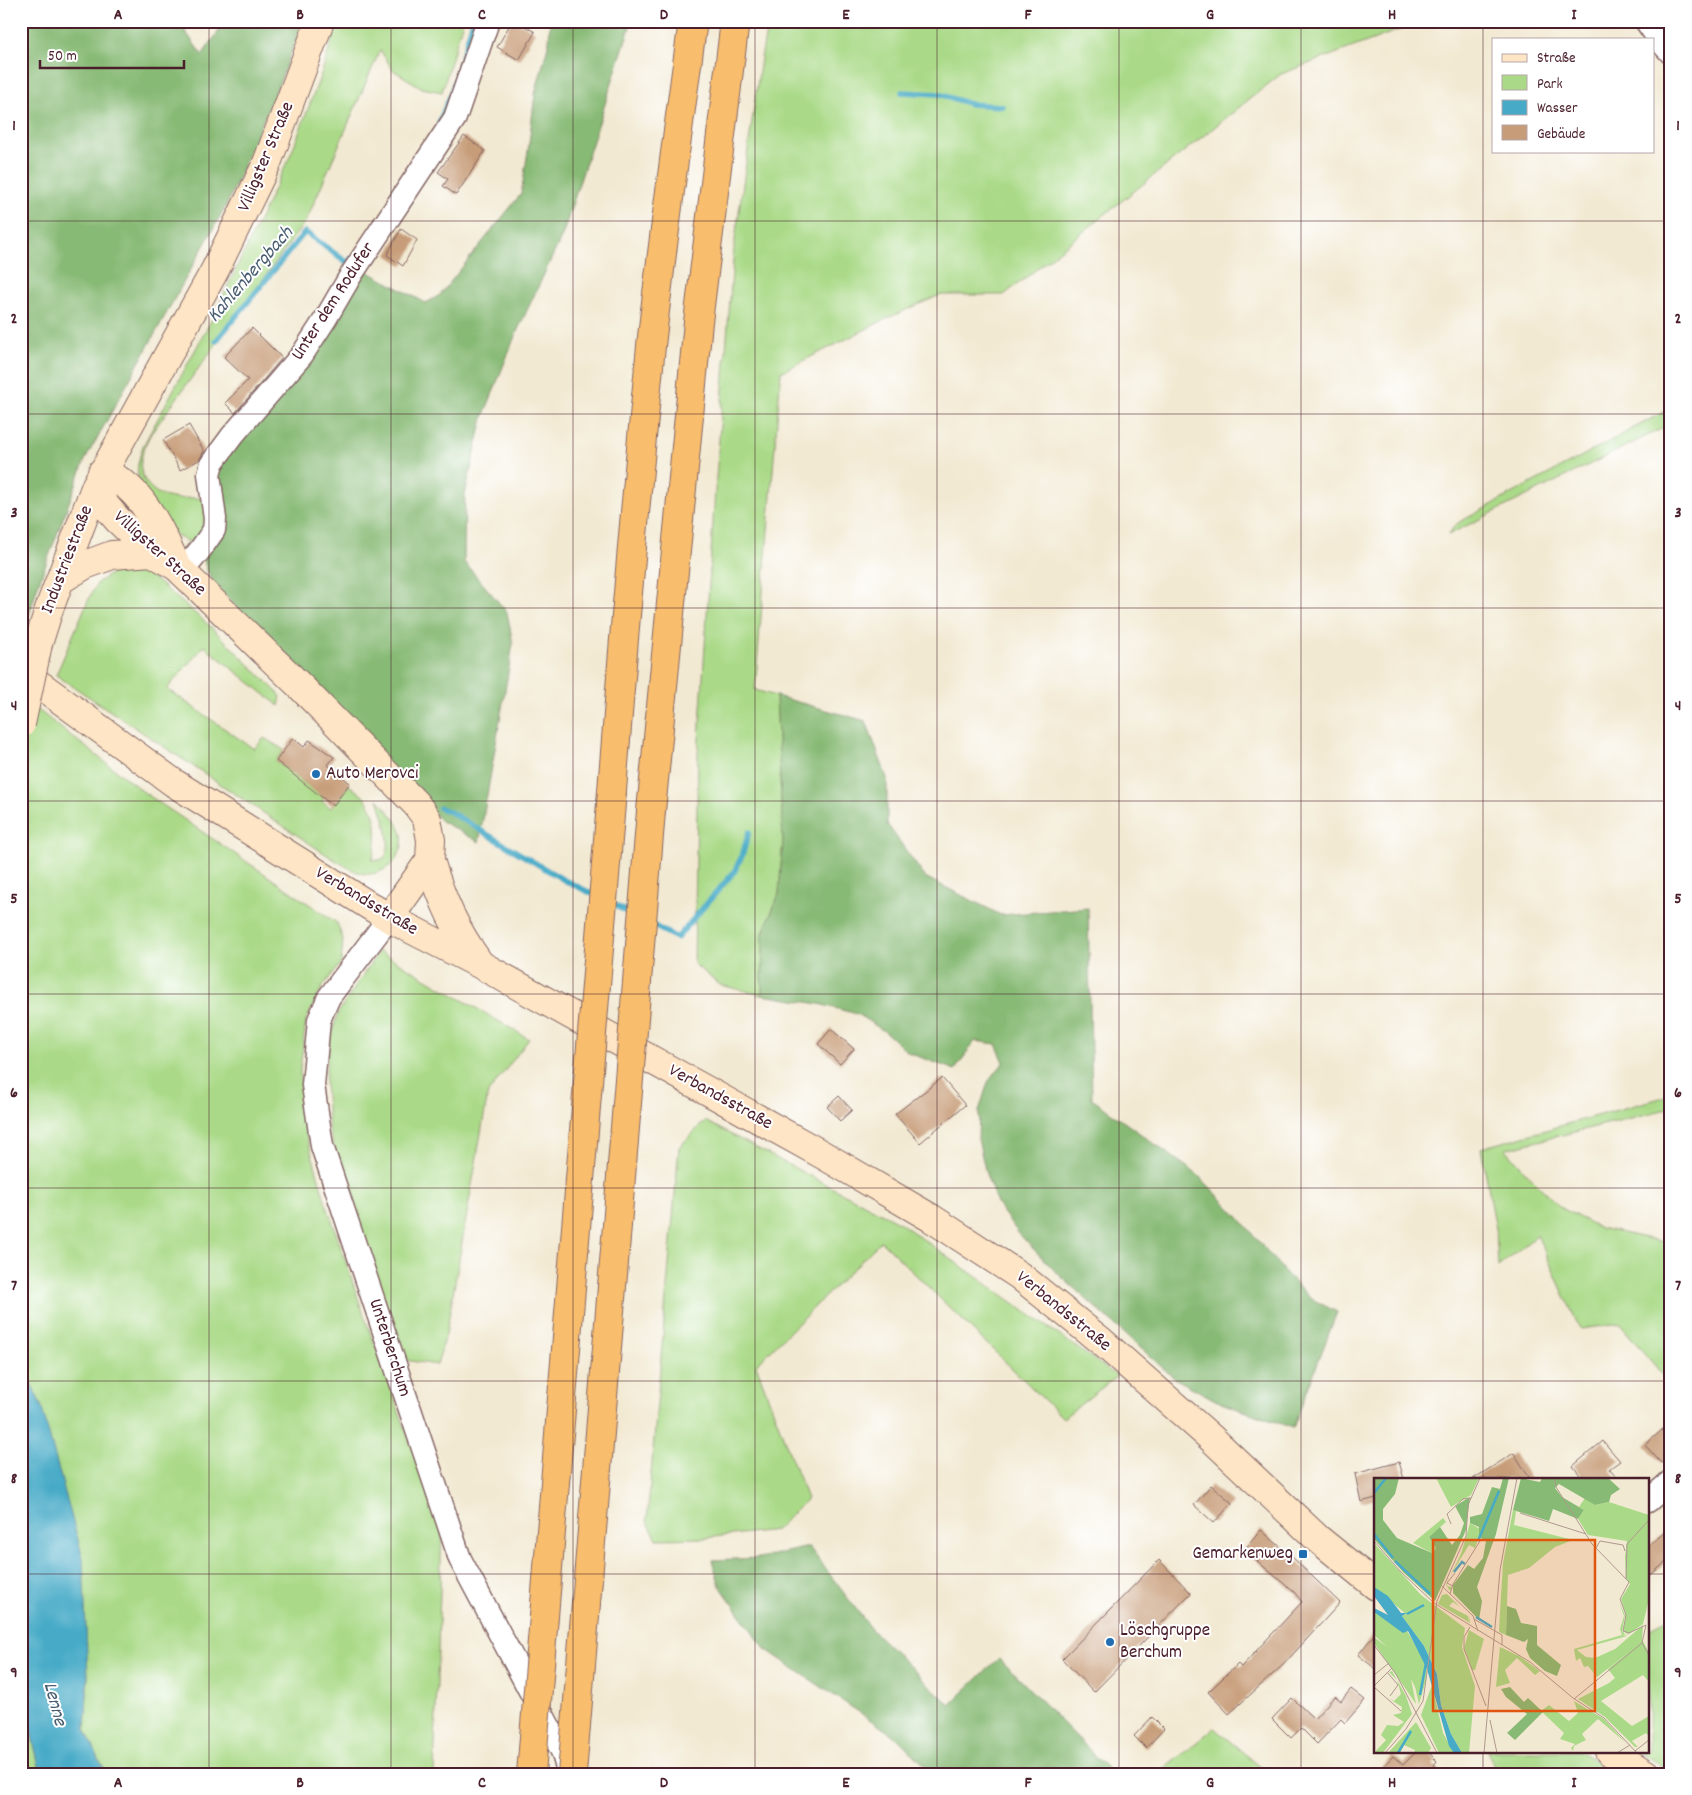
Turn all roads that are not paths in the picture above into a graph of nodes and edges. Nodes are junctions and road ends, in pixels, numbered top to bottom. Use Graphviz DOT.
graph roads {
  1 [pos="320,21"];
  2 [pos="488,21"];
  3 [pos="693,21"];
  4 [pos="735,21"];
  5 [pos="1646,21"];
  6 [pos="1671,53"];
  7 [pos="100,478"];
  8 [pos="152,552"];
  9 [pos="180,569"];
  10 [pos="60,580"];
  11 [pos="21,671"];
  12 [pos="21,724"];
  13 [pos="430,860"];
  14 [pos="388,918"];
  15 [pos="480,965"];
  16 [pos="1671,1481"];
  17 [pos="1650,1499"];
  18 [pos="1374,1584"];
  19 [pos="1611,1752"];
  20 [pos="531,1774"];
  21 [pos="571,1774"];
  22 [pos="1646,1774"];
  1 -- 7 [label="main road, Villigster Straße"];
  2 -- 9 [label="street, Unter dem Rodufer"];
  3 -- 20 [label="highway, bridge"];
  4 -- 21 [label="highway, bridge"];
  5 -- 6 [label="street"];
  7 -- 8 [label="main road, Villigster Straße"];
  7 -- 9 [label="main road"];
  7 -- 10 [label="main road, Industriestraße"];
  8 -- 9 [label="main road, Villigster Straße"];
  8 -- 10 [label="main road"];
  9 -- 13 [label="main road, Villigster Straße"];
  10 -- 12 [label="main road, Industriestraße, bridge"];
  11 -- 14 [label="main road, Verbandsstraße"];
  13 -- 14 [label="main road"];
  13 -- 15 [label="main road, Villigster Straße"];
  14 -- 15 [label="main road, Verbandsstraße"];
  14 -- 21 [label="street, Unterberchum"];
  15 -- 18 [label="main road, Verbandsstraße"];
  16 -- 17 [label="street"];
  19 -- 22 [label="main road"];
}
